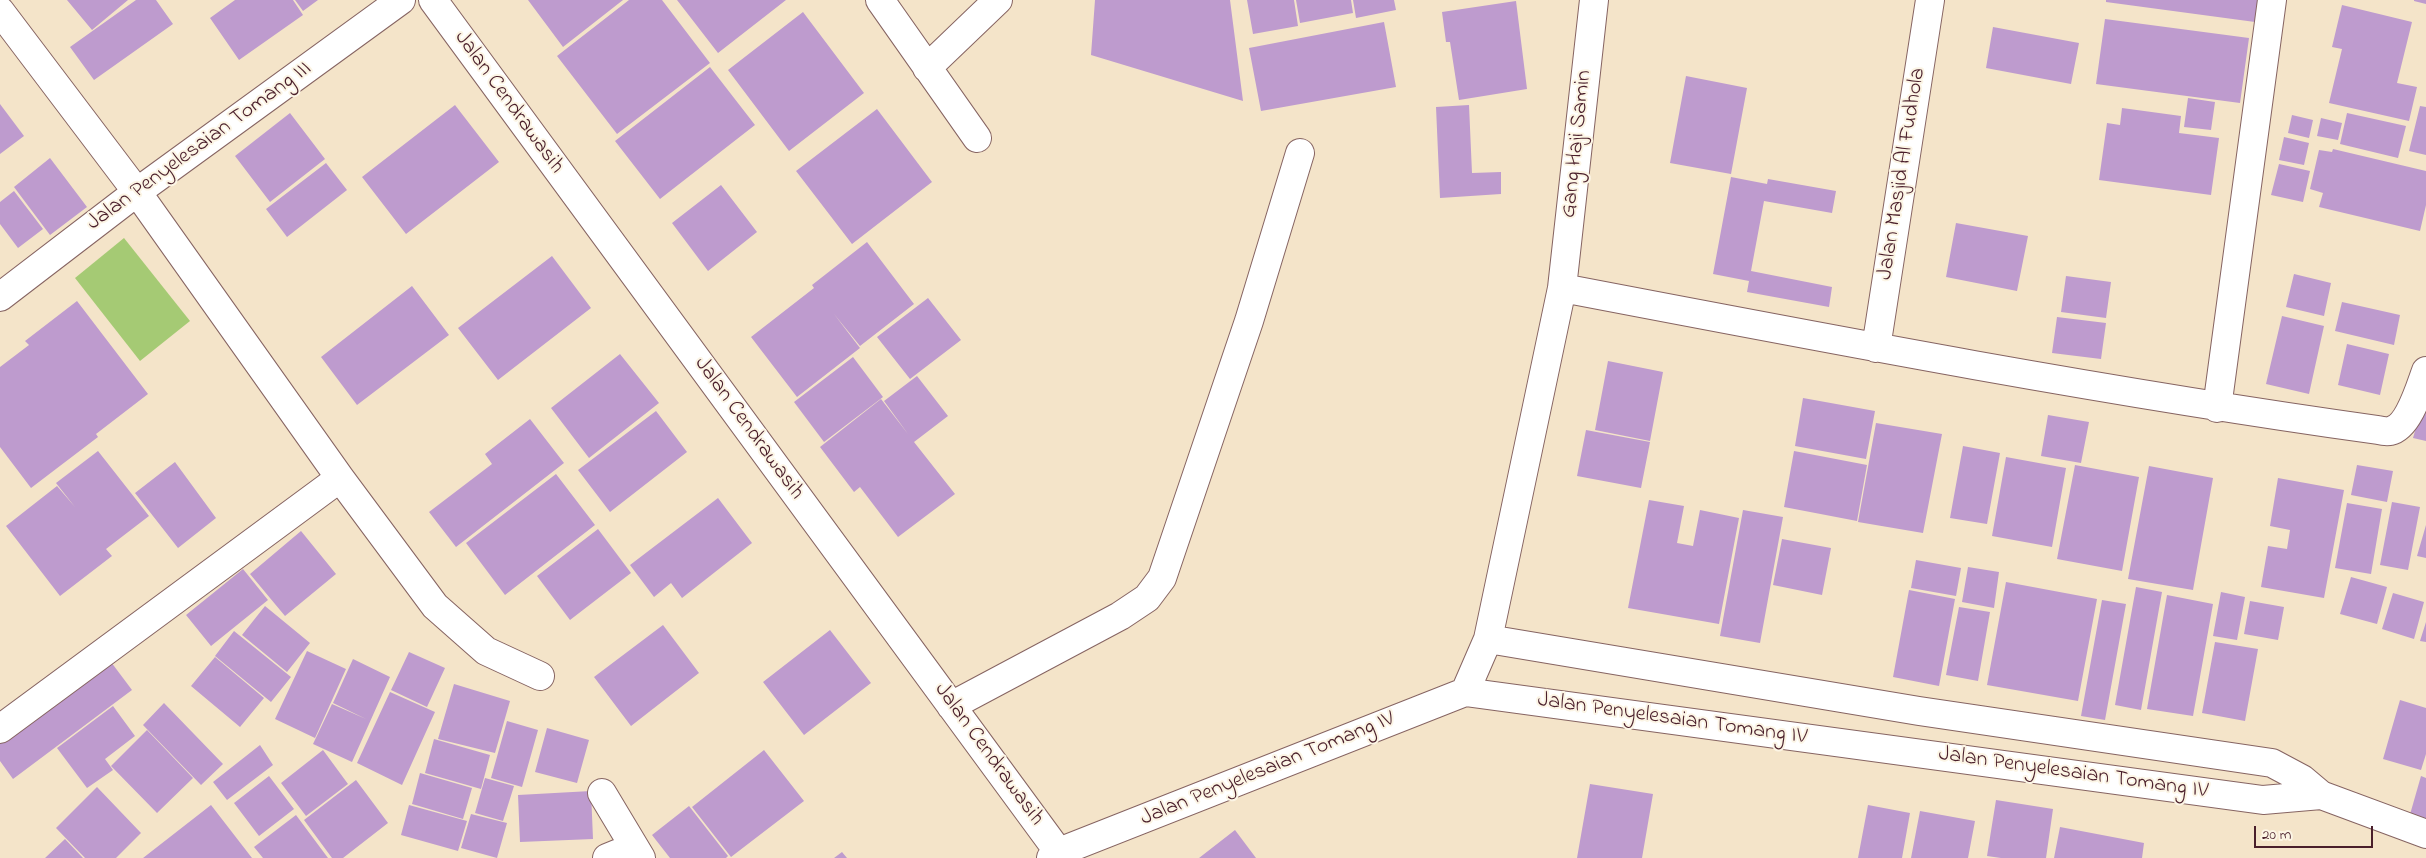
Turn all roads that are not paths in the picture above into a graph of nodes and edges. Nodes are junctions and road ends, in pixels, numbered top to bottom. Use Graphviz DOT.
graph roads {
  1 [pos="401,0"];
  2 [pos="433,0"];
  3 [pos="880,0"];
  4 [pos="998,0"];
  5 [pos="1594,0"];
  6 [pos="1930,0"];
  7 [pos="2272,0"];
  8 [pos="0,11"];
  9 [pos="926,68"];
  10 [pos="977,138"];
  11 [pos="1300,153"];
  12 [pos="137,192"];
  13 [pos="1562,288"];
  14 [pos="0,296"];
  15 [pos="1876,348"];
  16 [pos="2426,371"];
  17 [pos="2216,408"];
  18 [pos="340,478"];
  19 [pos="1488,639"];
  20 [pos="540,676"];
  21 [pos="1465,692"];
  22 [pos="952,706"];
  23 [pos="0,729"];
  24 [pos="602,793"];
  25 [pos="2322,795"];
  26 [pos="2426,834"];
  27 [pos="637,853"];
  28 [pos="1058,856"];
  29 [pos="607,858"];
  1 -- 12 [label="street, Jalan Penyelesaian Tomang III"];
  2 -- 22 [label="street, Jalan Cendrawasih"];
  3 -- 9 [label="street"];
  4 -- 9 [label="street"];
  5 -- 13 [label="street, Gang Haji Samin"];
  6 -- 15 [label="street, Jalan Masjid Al Fudhola"];
  7 -- 17 [label="street"];
  8 -- 12 [label="street"];
  9 -- 10 [label="street"];
  11 -- 22 [label="street"];
  12 -- 14 [label="street, Jalan Penyelesaian Tomang III"];
  12 -- 18 [label="street"];
  13 -- 15 [label="street"];
  13 -- 19 [label="street, Gang Haji Samin"];
  15 -- 17 [label="street"];
  16 -- 17 [label="street"];
  18 -- 20 [label="street"];
  18 -- 23 [label="street"];
  19 -- 21 [label="street"];
  19 -- 25 [label="street, Jalan Penyelesaian Tomang IV"];
  21 -- 25 [label="street, Jalan Penyelesaian Tomang IV"];
  21 -- 28 [label="street, Jalan Penyelesaian Tomang IV"];
  22 -- 28 [label="street, Jalan Cendrawasih"];
  24 -- 27 [label="street"];
  25 -- 26 [label="street, Jalan Penyelesaian Tomang IV"];
  27 -- 29 [label="street"];
}
